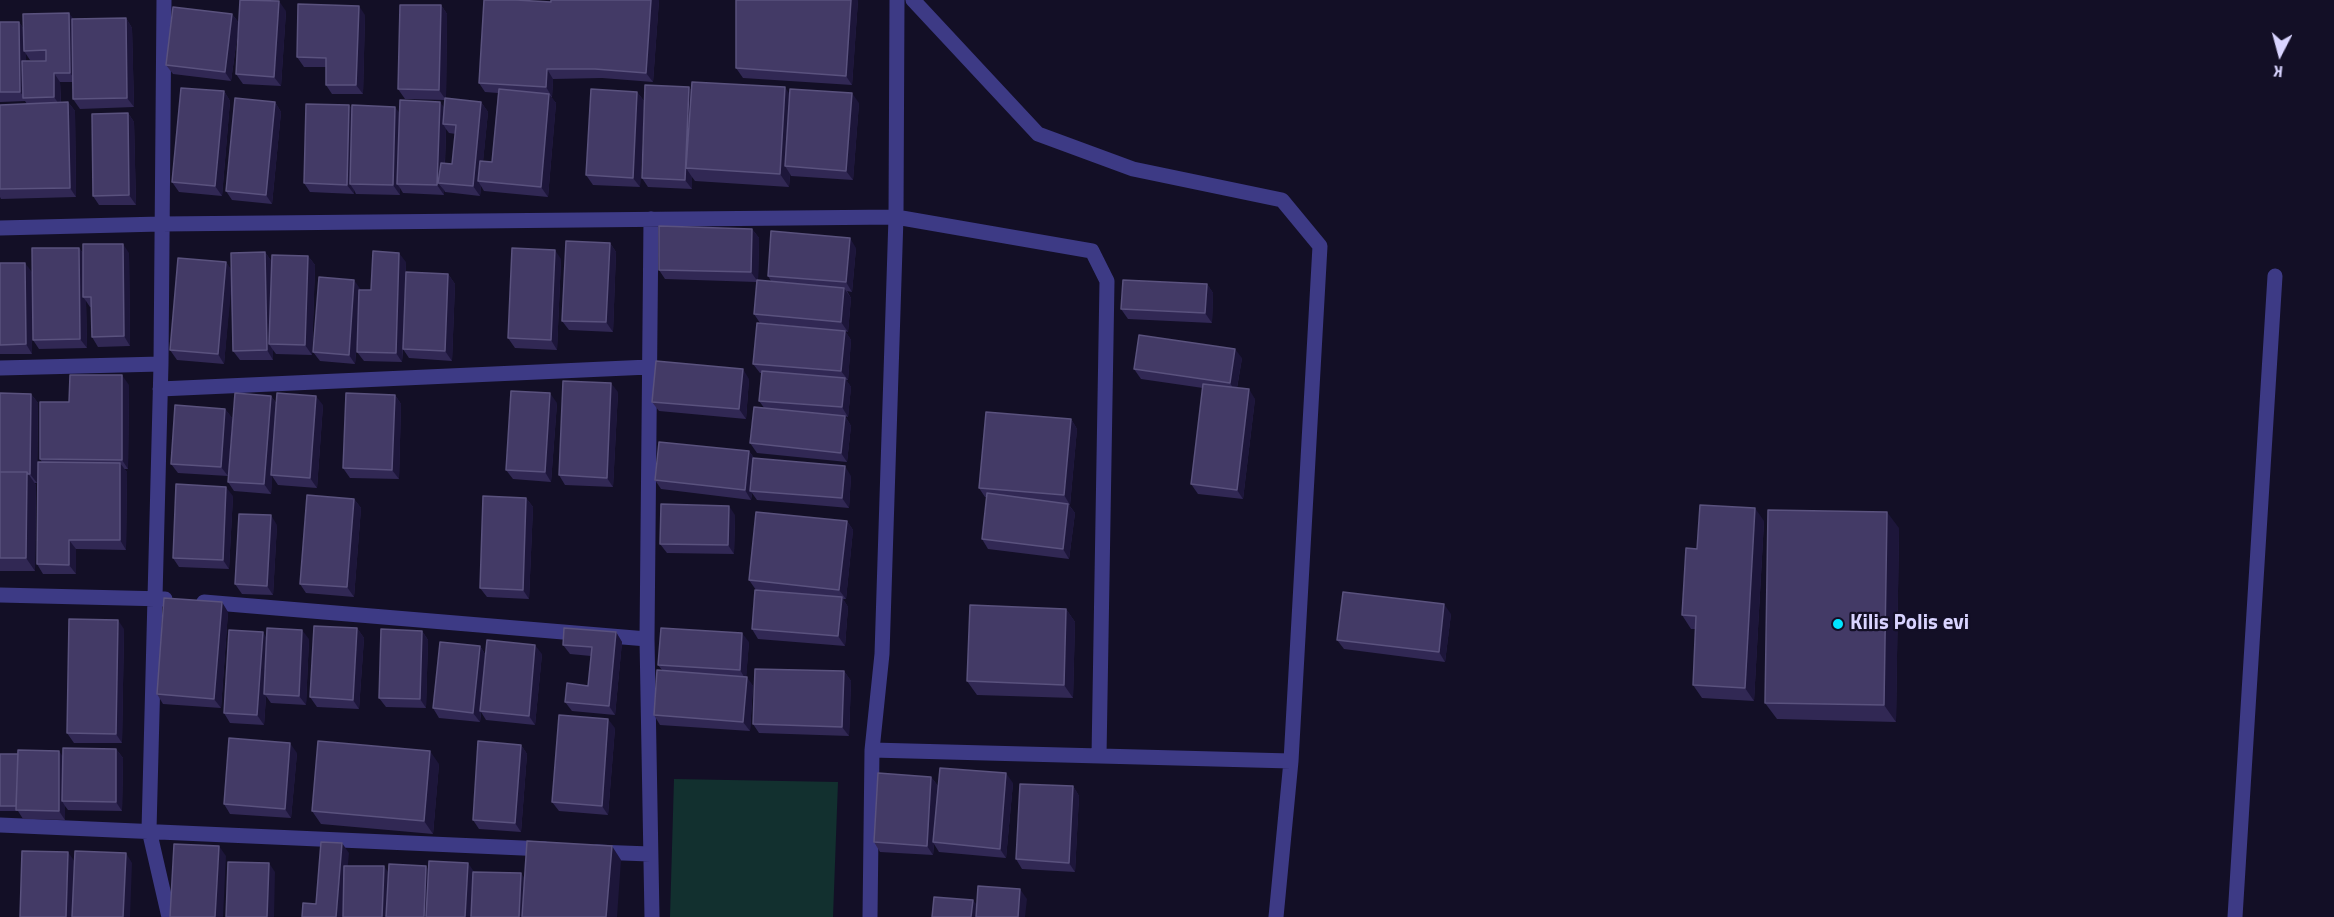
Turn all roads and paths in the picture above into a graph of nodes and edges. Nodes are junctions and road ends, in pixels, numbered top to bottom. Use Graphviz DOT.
graph roads {
  1 [pos="164,0"];
  2 [pos="897,0"];
  3 [pos="914,0"];
  4 [pos="896,217"];
  5 [pos="651,219"];
  6 [pos="161,224"];
  7 [pos="0,228"];
  8 [pos="2275,276"];
  9 [pos="161,364"];
  10 [pos="649,367"];
  11 [pos="0,368"];
  12 [pos="160,389"];
  13 [pos="0,595"];
  14 [pos="155,598"];
  15 [pos="647,639"];
  16 [pos="872,750"];
  17 [pos="1099,756"];
  18 [pos="1291,761"];
  19 [pos="0,825"];
  20 [pos="149,830"];
  21 [pos="554,850"];
  22 [pos="578,851"];
  23 [pos="650,855"];
  24 [pos="169,917"];
  25 [pos="652,917"];
  26 [pos="870,917"];
  27 [pos="1276,917"];
  28 [pos="2235,917"];
  1 -- 6 [label="street"];
  2 -- 4 [label="street"];
  3 -- 18 [label="street"];
  4 -- 5 [label="street"];
  4 -- 16 [label="street"];
  4 -- 17 [label="street"];
  5 -- 6 [label="street"];
  5 -- 10 [label="street"];
  6 -- 7 [label="street"];
  6 -- 9 [label="street"];
  8 -- 28 [label="street"];
  9 -- 11 [label="street"];
  9 -- 12 [label="street"];
  10 -- 12 [label="street"];
  10 -- 15 [label="street"];
  12 -- 14 [label="street"];
  13 -- 14 [label="street"];
  14 -- 15 [label="street"];
  14 -- 20 [label="street"];
  15 -- 23 [label="street"];
  16 -- 17 [label="street"];
  16 -- 26 [label="street"];
  17 -- 18 [label="street"];
  18 -- 27 [label="street"];
  19 -- 20 [label="street"];
  20 -- 21 [label="street"];
  20 -- 24 [label="street"];
  22 -- 23 [label="street"];
  23 -- 25 [label="street"];
}
